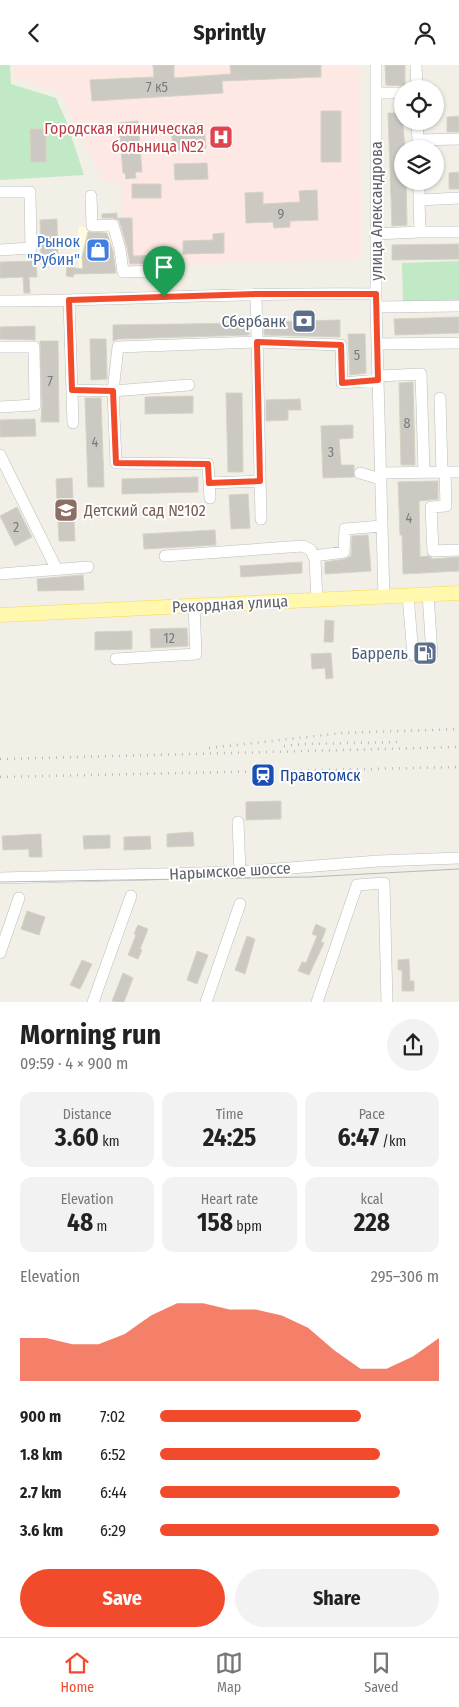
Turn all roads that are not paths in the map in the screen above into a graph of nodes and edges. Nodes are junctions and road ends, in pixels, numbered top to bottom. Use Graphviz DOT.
graph roads {
  1 [pos="376,65"];
  2 [pos="416,65"];
  3 [pos="417,80"];
  4 [pos="377,93"];
  5 [pos="394,93"];
  6 [pos="459,139"];
  7 [pos="444,141"];
  8 [pos="419,190"];
  9 [pos="0,192"];
  10 [pos="91,196"];
  11 [pos="459,198"];
  12 [pos="419,200"];
  13 [pos="420,232"];
  14 [pos="459,232"];
  15 [pos="375,234"];
  16 [pos="0,250"];
  17 [pos="256,294"];
  18 [pos="376,294"];
  19 [pos="164,297"];
  20 [pos="69,300"];
  21 [pos="0,301"];
  22 [pos="459,306"];
  23 [pos="376,307"];
  24 [pos="257,342"];
  25 [pos="459,343"];
  26 [pos="377,344"];
  27 [pos="0,347"];
  28 [pos="379,378"];
  29 [pos="189,385"];
  30 [pos="72,390"];
  31 [pos="113,391"];
  32 [pos="440,398"];
  33 [pos="0,407"];
  34 [pos="74,423"];
  35 [pos="0,455"];
  36 [pos="424,472"];
  37 [pos="443,472"];
  38 [pos="459,472"];
  39 [pos="360,473"];
  40 [pos="381,476"];
  41 [pos="260,481"];
  42 [pos="209,483"];
  43 [pos="210,498"];
  44 [pos="260,519"];
  45 [pos="382,526"];
  46 [pos="459,550"];
  47 [pos="165,556"];
  48 [pos="314,556"];
  49 [pos="88,567"];
  50 [pos="57,570"];
  51 [pos="0,574"];
  52 [pos="459,593"];
  53 [pos="428,594"];
  54 [pos="408,596"];
  55 [pos="384,597"];
  56 [pos="317,600"];
  57 [pos="194,605"];
  58 [pos="0,615"];
  59 [pos="116,659"];
  60 [pos="238,822"];
  61 [pos="459,858"];
  62 [pos="240,872"];
  63 [pos="0,878"];
  64 [pos="131,896"];
  65 [pos="19,898"];
  66 [pos="240,904"];
  67 [pos="0,953"];
  68 [pos="93,1002"];
  69 [pos="206,1002"];
  70 [pos="317,1002"];
  71 [pos="387,1002"];
  1 -- 4 [label="street, улица Александрова"];
  2 -- 3 [label="street"];
  4 -- 5 [label="street"];
  4 -- 15 [label="street, улица Александрова"];
  6 -- 7 [label="street"];
  8 -- 12 [label="street"];
  9 -- 16 [label="street"];
  10 -- 19 [label="street"];
  11 -- 12 [label="street"];
  12 -- 13 [label="street"];
  13 -- 14 [label="street"];
  13 -- 15 [label="street"];
  15 -- 18 [label="street, улица Александрова"];
  17 -- 18 [label="street"];
  17 -- 19 [label="street"];
  17 -- 24 [label="street"];
  18 -- 23 [label="street, улица Александрова"];
  19 -- 20 [label="street"];
  20 -- 21 [label="street"];
  20 -- 30 [label="street"];
  22 -- 23 [label="street"];
  23 -- 26 [label="street, улица Александрова"];
  24 -- 28 [label="street"];
  24 -- 31 [label="street"];
  24 -- 41 [label="street"];
  25 -- 26 [label="street"];
  26 -- 28 [label="street, улица Александрова"];
  27 -- 33 [label="street"];
  28 -- 36 [label="street"];
  28 -- 40 [label="street, улица Александрова"];
  29 -- 31 [label="street"];
  30 -- 31 [label="street"];
  30 -- 34 [label="street"];
  31 -- 42 [label="street"];
  32 -- 37 [label="street"];
  35 -- 50 [label="street"];
  36 -- 37 [label="street"];
  36 -- 40 [label="street"];
  37 -- 38 [label="street"];
  37 -- 46 [label="street"];
  39 -- 40 [label="street"];
  40 -- 45 [label="street, улица Александрова"];
  41 -- 42 [label="street"];
  41 -- 44 [label="street"];
  42 -- 43 [label="street"];
  45 -- 48 [label="street"];
  45 -- 55 [label="street, улица Александрова"];
  47 -- 48 [label="street"];
  48 -- 56 [label="street"];
  49 -- 50 [label="street"];
  50 -- 51 [label="street"];
  52 -- 53 [label="main road, Рекордная улица"];
  53 -- 54 [label="main road, Рекордная улица"];
  53 -- 54 [label="street"];
  54 -- 55 [label="main road, Рекордная улица"];
  55 -- 56 [label="main road, Рекордная улица"];
  56 -- 57 [label="main road, Рекордная улица"];
  57 -- 58 [label="main road, Рекордная улица"];
  57 -- 59 [label="street"];
  60 -- 62 [label="street"];
  61 -- 62 [label="street, Нарымское шоссе"];
  62 -- 63 [label="street, Нарымское шоссе"];
  64 -- 68 [label="street"];
  65 -- 67 [label="street"];
  66 -- 69 [label="street"];
  70 -- 71 [label="street"];
}
